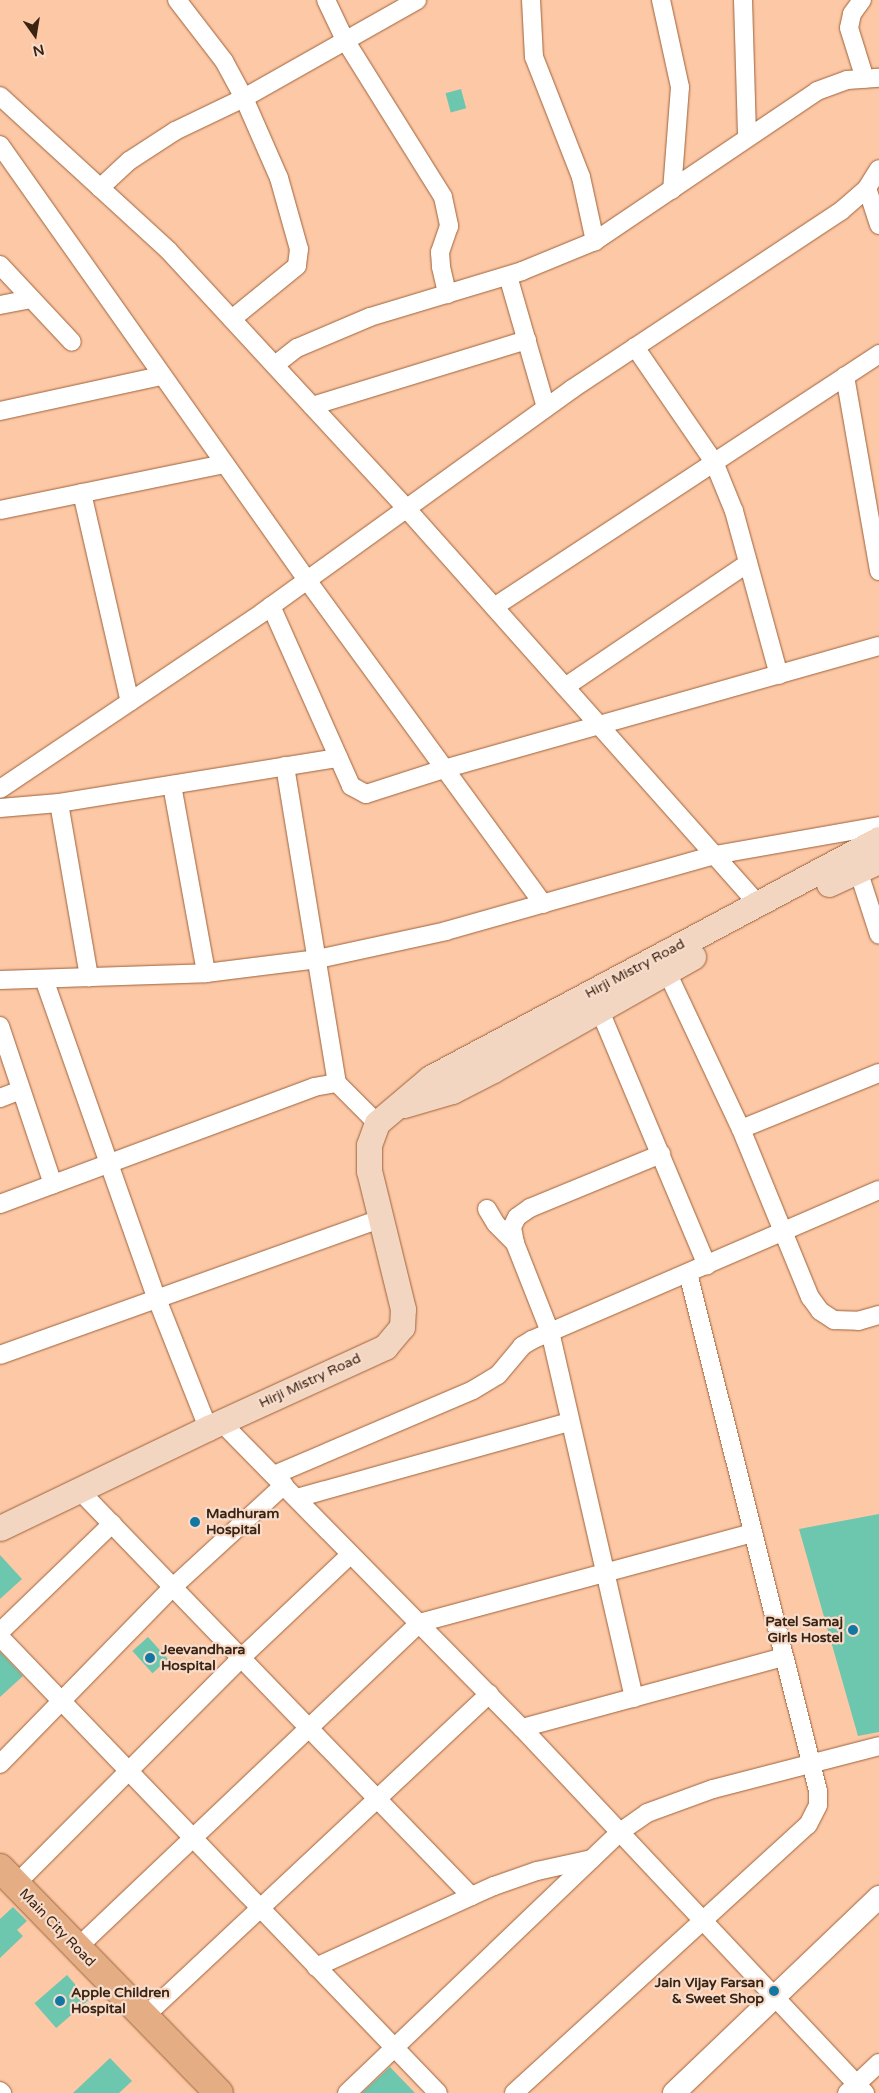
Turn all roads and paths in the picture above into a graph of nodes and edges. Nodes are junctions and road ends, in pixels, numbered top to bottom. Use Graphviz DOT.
graph roads {
  1 [pos="177,0"];
  2 [pos="326,0"];
  3 [pos="417,0"];
  4 [pos="531,0"];
  5 [pos="661,0"];
  6 [pos="743,0"];
  7 [pos="862,0"];
  8 [pos="346,40"];
  9 [pos="872,78"];
  10 [pos="0,96"];
  11 [pos="244,98"];
  12 [pos="747,138"];
  13 [pos="0,145"];
  14 [pos="879,169"];
  15 [pos="100,188"];
  16 [pos="867,188"];
  17 [pos="672,190"];
  18 [pos="879,225"];
  19 [pos="595,241"];
  20 [pos="0,265"];
  21 [pos="508,276"];
  22 [pos="447,294"];
  23 [pos="31,299"];
  24 [pos="0,305"];
  25 [pos="232,319"];
  26 [pos="527,340"];
  27 [pos="72,342"];
  28 [pos="635,347"];
  29 [pos="879,354"];
  30 [pos="275,366"];
  31 [pos="161,376"];
  32 [pos="845,376"];
  33 [pos="312,406"];
  34 [pos="546,408"];
  35 [pos="0,411"];
  36 [pos="714,462"];
  37 [pos="224,464"];
  38 [pos="82,493"];
  39 [pos="406,508"];
  40 [pos="0,510"];
  41 [pos="748,563"];
  42 [pos="879,571"];
  43 [pos="307,580"];
  44 [pos="271,606"];
  45 [pos="494,607"];
  46 [pos="879,646"];
  47 [pos="779,675"];
  48 [pos="565,687"];
  49 [pos="130,702"];
  50 [pos="600,726"];
  51 [pos="338,758"];
  52 [pos="285,766"];
  53 [pos="444,768"];
  54 [pos="172,785"];
  55 [pos="0,789"];
  56 [pos="59,803"];
  57 [pos="0,808"];
  58 [pos="879,826"];
  59 [pos="879,839"];
  60 [pos="715,855"];
  61 [pos="869,865"];
  62 [pos="543,904"];
  63 [pos="758,904"];
  64 [pos="879,935"];
  65 [pos="318,959"];
  66 [pos="667,972"];
  67 [pos="206,973"];
  68 [pos="89,977"];
  69 [pos="44,979"];
  70 [pos="0,980"];
  71 [pos="600,1011"];
  72 [pos="0,1026"];
  73 [pos="879,1073"];
  74 [pos="337,1083"];
  75 [pos="21,1090"];
  76 [pos="0,1098"];
  77 [pos="397,1108"];
  78 [pos="377,1123"];
  79 [pos="741,1129"];
  80 [pos="660,1154"];
  81 [pos="110,1164"];
  82 [pos="53,1184"];
  83 [pos="879,1190"];
  84 [pos="0,1204"];
  85 [pos="487,1209"];
  86 [pos="378,1219"];
  87 [pos="785,1230"];
  88 [pos="514,1243"];
  89 [pos="707,1264"];
  90 [pos="688,1273"];
  91 [pos="158,1299"];
  92 [pos="879,1315"];
  93 [pos="550,1332"];
  94 [pos="0,1355"];
  95 [pos="570,1422"];
  96 [pos="215,1425"];
  97 [pos="279,1480"];
  98 [pos="81,1492"];
  99 [pos="297,1498"];
  100 [pos="112,1524"];
  101 [pos="0,1528"];
  102 [pos="753,1532"];
  103 [pos="351,1554"];
  104 [pos="604,1570"];
  105 [pos="173,1587"];
  106 [pos="419,1623"];
  107 [pos="0,1632"];
  108 [pos="0,1637"];
  109 [pos="784,1657"];
  110 [pos="241,1658"];
  111 [pos="489,1694"];
  112 [pos="634,1698"];
  113 [pos="61,1700"];
  114 [pos="308,1727"];
  115 [pos="522,1728"];
  116 [pos="879,1746"];
  117 [pos="0,1764"];
  118 [pos="811,1764"];
  119 [pos="128,1770"];
  120 [pos="376,1798"];
  121 [pos="620,1832"];
  122 [pos="192,1837"];
  123 [pos="592,1859"];
  124 [pos="8,1877"];
  125 [pos="471,1896"];
  126 [pos="879,1897"];
  127 [pos="259,1907"];
  128 [pos="702,1919"];
  129 [pos="77,1948"];
  130 [pos="316,1967"];
  131 [pos="775,1996"];
  132 [pos="144,2017"];
  133 [pos="395,2048"];
  134 [pos="879,2063"];
  135 [pos="856,2090"];
  136 [pos="219,2093"];
  137 [pos="347,2093"];
  138 [pos="438,2093"];
  139 [pos="514,2093"];
  140 [pos="674,2093"];
  1 -- 11 [label="street"];
  2 -- 8 [label="street"];
  3 -- 8 [label="street"];
  4 -- 19 [label="street"];
  5 -- 17 [label="street"];
  6 -- 12 [label="street"];
  7 -- 9 [label="street"];
  8 -- 11 [label="street"];
  8 -- 22 [label="street"];
  9 -- 12 [label="street"];
  10 -- 15 [label="street"];
  11 -- 15 [label="street"];
  11 -- 25 [label="street"];
  12 -- 17 [label="street"];
  13 -- 31 [label="street"];
  14 -- 16 [label="street"];
  15 -- 25 [label="street"];
  16 -- 18 [label="street"];
  16 -- 28 [label="street"];
  17 -- 19 [label="street"];
  19 -- 21 [label="street"];
  20 -- 23 [label="street"];
  21 -- 22 [label="street"];
  21 -- 26 [label="street"];
  22 -- 30 [label="street"];
  23 -- 24 [label="street"];
  23 -- 27 [label="street"];
  25 -- 30 [label="street"];
  26 -- 33 [label="street"];
  26 -- 34 [label="street"];
  28 -- 34 [label="street"];
  28 -- 36 [label="street"];
  29 -- 32 [label="street"];
  30 -- 33 [label="street"];
  31 -- 35 [label="street"];
  31 -- 37 [label="street"];
  32 -- 36 [label="street"];
  32 -- 42 [label="street"];
  33 -- 39 [label="street"];
  34 -- 39 [label="street"];
  36 -- 41 [label="street"];
  36 -- 45 [label="street"];
  37 -- 38 [label="street"];
  37 -- 43 [label="street"];
  38 -- 40 [label="street"];
  38 -- 49 [label="street"];
  39 -- 43 [label="street"];
  39 -- 45 [label="street"];
  41 -- 47 [label="street"];
  41 -- 48 [label="street"];
  43 -- 44 [label="street"];
  43 -- 53 [label="street"];
  44 -- 49 [label="street"];
  44 -- 51 [label="street"];
  45 -- 48 [label="street"];
  46 -- 47 [label="street"];
  47 -- 50 [label="street"];
  48 -- 50 [label="street"];
  49 -- 55 [label="street"];
  50 -- 53 [label="street"];
  50 -- 60 [label="street"];
  51 -- 52 [label="street"];
  51 -- 53 [label="street"];
  52 -- 54 [label="street"];
  52 -- 65 [label="street"];
  53 -- 62 [label="street"];
  54 -- 56 [label="street"];
  54 -- 67 [label="street"];
  56 -- 57 [label="street"];
  56 -- 68 [label="street"];
  58 -- 60 [label="street"];
  59 -- 63 [label="main road, Hirji Mistry Road"];
  60 -- 62 [label="street"];
  60 -- 63 [label="street"];
  61 -- 64 [label="street"];
  61 -- 66 [label="main road, Hirji Mistry Road"];
  62 -- 65 [label="street"];
  63 -- 77 [label="main road, Hirji Mistry Road"];
  65 -- 67 [label="street"];
  65 -- 74 [label="street"];
  66 -- 71 [label="main road, Hirji Mistry Road"];
  66 -- 79 [label="street"];
  67 -- 68 [label="street"];
  68 -- 69 [label="street"];
  69 -- 70 [label="street"];
  69 -- 81 [label="street"];
  71 -- 77 [label="main road, Hirji Mistry Road"];
  71 -- 80 [label="street"];
  72 -- 75 [label="street"];
  73 -- 79 [label="street"];
  74 -- 78 [label="street"];
  74 -- 81 [label="street"];
  75 -- 76 [label="street"];
  75 -- 82 [label="street"];
  77 -- 78 [label="main road, Hirji Mistry Road"];
  78 -- 86 [label="main road, Hirji Mistry Road"];
  79 -- 87 [label="street"];
  80 -- 88 [label="street"];
  80 -- 89 [label="street"];
  81 -- 82 [label="street"];
  81 -- 91 [label="street"];
  82 -- 84 [label="street"];
  83 -- 87 [label="street"];
  85 -- 88 [label="street"];
  86 -- 91 [label="street"];
  86 -- 96 [label="main road, Hirji Mistry Road"];
  87 -- 89 [label="street"];
  87 -- 92 [label="street"];
  88 -- 93 [label="street"];
  89 -- 90 [label="street"];
  90 -- 93 [label="street"];
  90 -- 102 [label="street"];
  91 -- 94 [label="street"];
  91 -- 96 [label="street"];
  93 -- 95 [label="street"];
  93 -- 97 [label="street"];
  95 -- 99 [label="street"];
  95 -- 104 [label="street"];
  96 -- 97 [label="street"];
  96 -- 98 [label="main road, Hirji Mistry Road"];
  97 -- 99 [label="street"];
  97 -- 105 [label="street"];
  98 -- 100 [label="street"];
  98 -- 101 [label="main road, Hirji Mistry Road"];
  99 -- 103 [label="street"];
  100 -- 105 [label="street"];
  100 -- 107 [label="street"];
  102 -- 104 [label="street"];
  102 -- 109 [label="street"];
  103 -- 106 [label="street"];
  103 -- 110 [label="street"];
  104 -- 106 [label="street"];
  104 -- 112 [label="street"];
  105 -- 110 [label="street"];
  105 -- 113 [label="street"];
  106 -- 111 [label="street"];
  106 -- 114 [label="street"];
  108 -- 113 [label="street"];
  109 -- 112 [label="street"];
  109 -- 118 [label="street"];
  110 -- 114 [label="street"];
  110 -- 119 [label="street"];
  111 -- 115 [label="street"];
  111 -- 120 [label="street"];
  112 -- 115 [label="street"];
  113 -- 117 [label="street"];
  113 -- 119 [label="street"];
  114 -- 120 [label="street"];
  114 -- 122 [label="street"];
  115 -- 121 [label="street"];
  116 -- 118 [label="street"];
  118 -- 121 [label="street"];
  118 -- 128 [label="street"];
  119 -- 122 [label="street"];
  119 -- 124 [label="street"];
  120 -- 125 [label="street"];
  120 -- 127 [label="street"];
  121 -- 123 [label="street"];
  121 -- 128 [label="street"];
  122 -- 127 [label="street"];
  122 -- 129 [label="street"];
  123 -- 125 [label="street"];
  123 -- 133 [label="street"];
  124 -- 129 [label="main road, Main City Road"];
  125 -- 130 [label="street"];
  126 -- 131 [label="street"];
  127 -- 130 [label="street"];
  127 -- 132 [label="street"];
  128 -- 131 [label="street"];
  128 -- 139 [label="street"];
  129 -- 132 [label="main road, Main City Road"];
  130 -- 133 [label="street"];
  131 -- 135 [label="street"];
  131 -- 140 [label="street"];
  132 -- 136 [label="main road, Main City Road"];
  133 -- 137 [label="street"];
  133 -- 138 [label="street"];
  134 -- 135 [label="street"];
}
